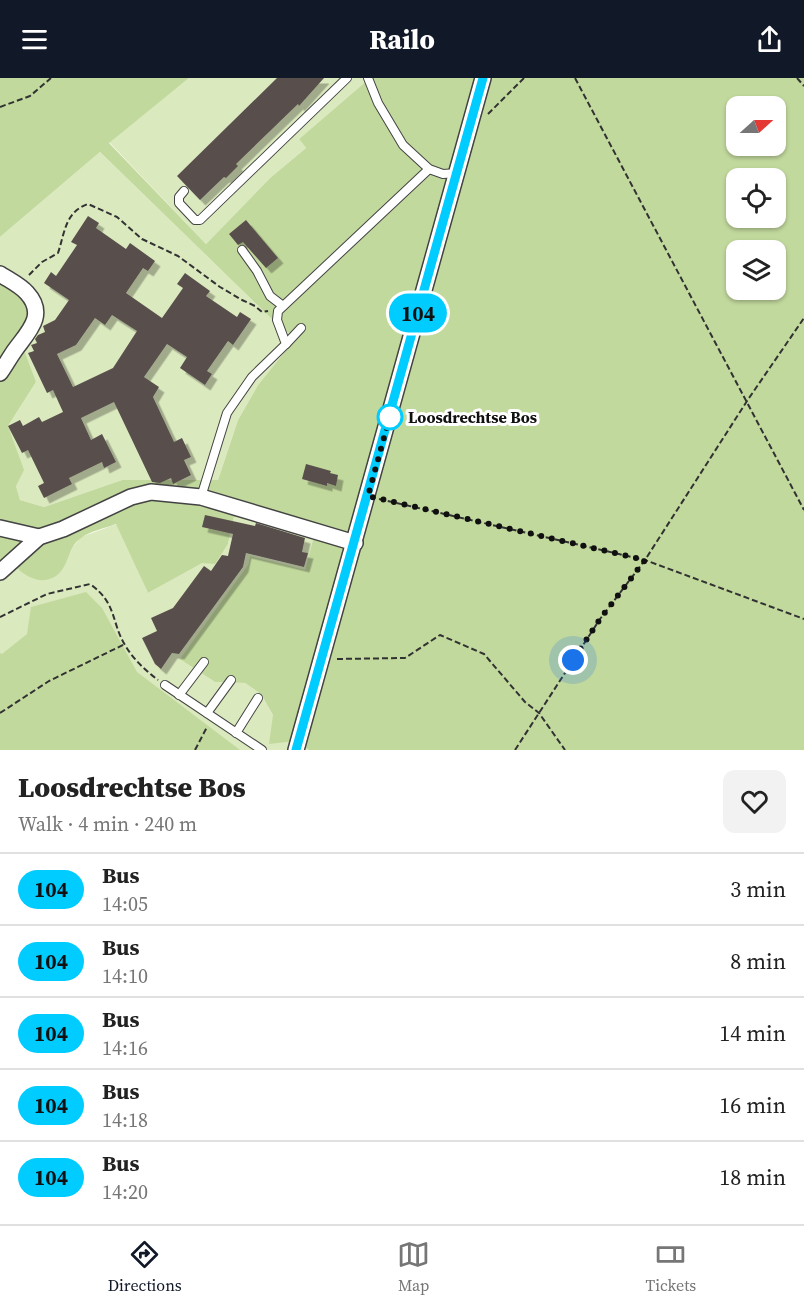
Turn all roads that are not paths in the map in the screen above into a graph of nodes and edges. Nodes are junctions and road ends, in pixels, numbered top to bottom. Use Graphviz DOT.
graph roads {
  1 [pos="347,78"];
  2 [pos="368,78"];
  3 [pos="483,78"];
  4 [pos="429,169"];
  5 [pos="457,173"];
  6 [pos="184,191"];
  7 [pos="242,250"];
  8 [pos="0,274"];
  9 [pos="280,308"];
  10 [pos="301,328"];
  11 [pos="286,344"];
  12 [pos="0,373"];
  13 [pos="201,497"];
  14 [pos="0,528"];
  15 [pos="39,537"];
  16 [pos="355,543"];
  17 [pos="0,572"];
  18 [pos="204,662"];
  19 [pos="231,680"];
  20 [pos="165,685"];
  21 [pos="180,694"];
  22 [pos="258,698"];
  23 [pos="207,713"];
  24 [pos="236,733"];
  25 [pos="262,750"];
  26 [pos="296,750"];
  1 -- 6 [label="lane"];
  2 -- 4 [label="lane"];
  3 -- 5 [label="street"];
  4 -- 5 [label="lane"];
  4 -- 9 [label="lane"];
  5 -- 16 [label="street"];
  7 -- 9 [label="lane"];
  8 -- 12 [label="street"];
  9 -- 11 [label="lane"];
  10 -- 11 [label="lane"];
  11 -- 13 [label="lane"];
  13 -- 15 [label="street"];
  13 -- 16 [label="street"];
  14 -- 15 [label="street"];
  15 -- 17 [label="street"];
  16 -- 26 [label="street"];
  18 -- 21 [label="lane"];
  19 -- 23 [label="lane"];
  20 -- 21 [label="lane"];
  21 -- 23 [label="lane"];
  22 -- 24 [label="lane"];
  23 -- 24 [label="lane"];
  24 -- 25 [label="lane"];
}
